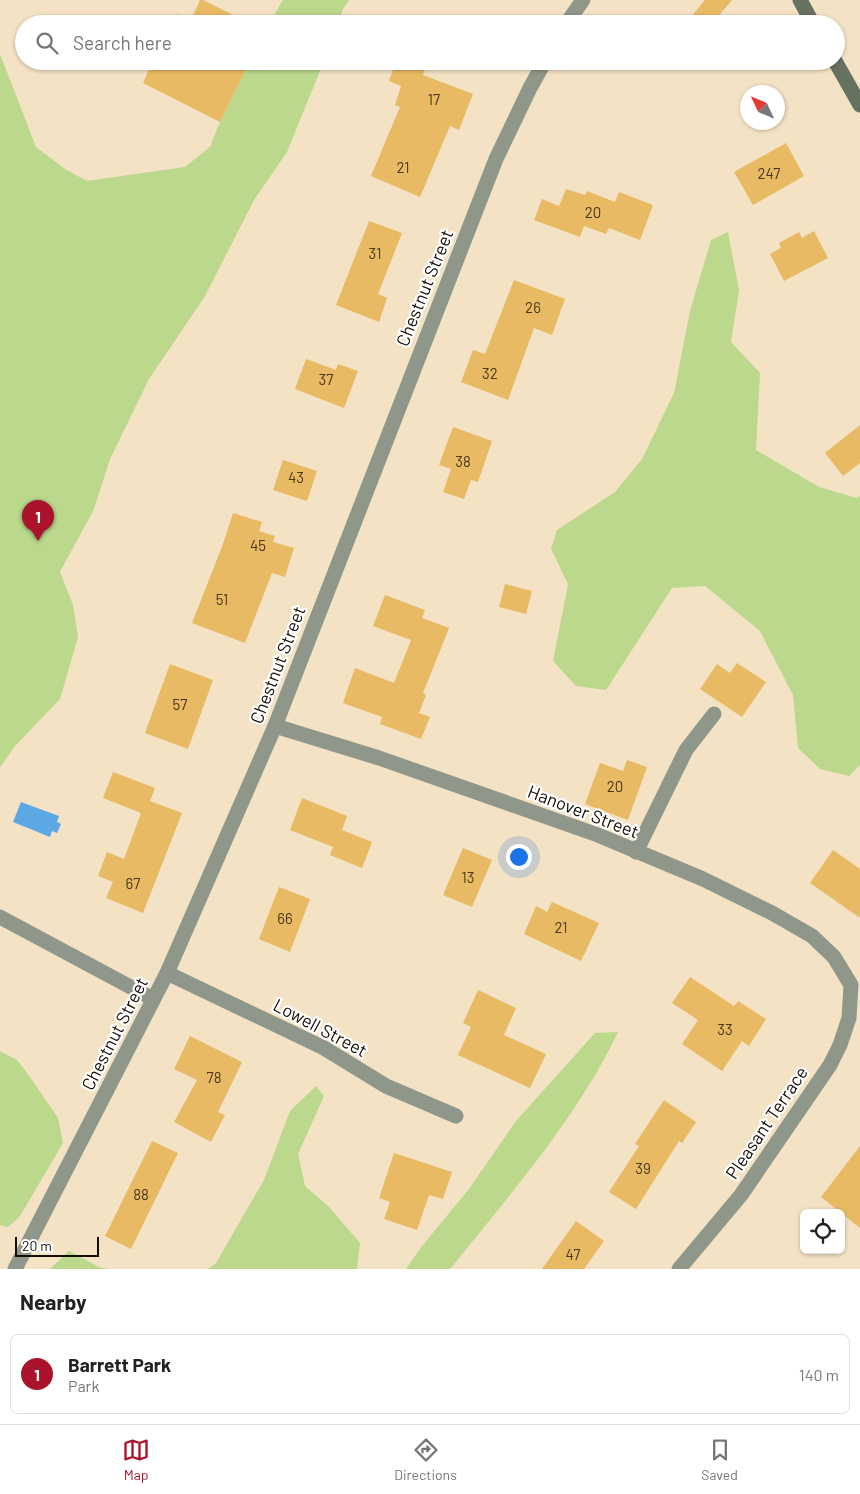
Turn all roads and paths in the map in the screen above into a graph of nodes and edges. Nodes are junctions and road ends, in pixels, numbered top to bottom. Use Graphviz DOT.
graph roads {
  1 [pos="583,0"];
  2 [pos="800,0"];
  3 [pos="572,15"];
  4 [pos="808,15"];
  5 [pos="540,70"];
  6 [pos="840,70"];
  7 [pos="860,105"];
  8 [pos="714,714"];
  9 [pos="275,726"];
  10 [pos="636,852"];
  11 [pos="0,917"];
  12 [pos="167,973"];
  13 [pos="849,982"];
  14 [pos="153,999"];
  15 [pos="456,1116"];
  16 [pos="15,1269"];
  17 [pos="679,1269"];
  1 -- 3 [label="street"];
  2 -- 4 [label="street"];
  5 -- 9 [label="street, Chestnut Street"];
  6 -- 7 [label="street"];
  8 -- 10 [label="street"];
  9 -- 10 [label="street, Hanover Street"];
  9 -- 12 [label="street, Chestnut Street"];
  10 -- 13 [label="street, Hanover Street"];
  11 -- 14 [label="street"];
  12 -- 14 [label="street, Chestnut Street"];
  12 -- 15 [label="street, Lowell Street"];
  13 -- 17 [label="street, Pleasant Terrace"];
  14 -- 16 [label="street, Chestnut Street"];
}
